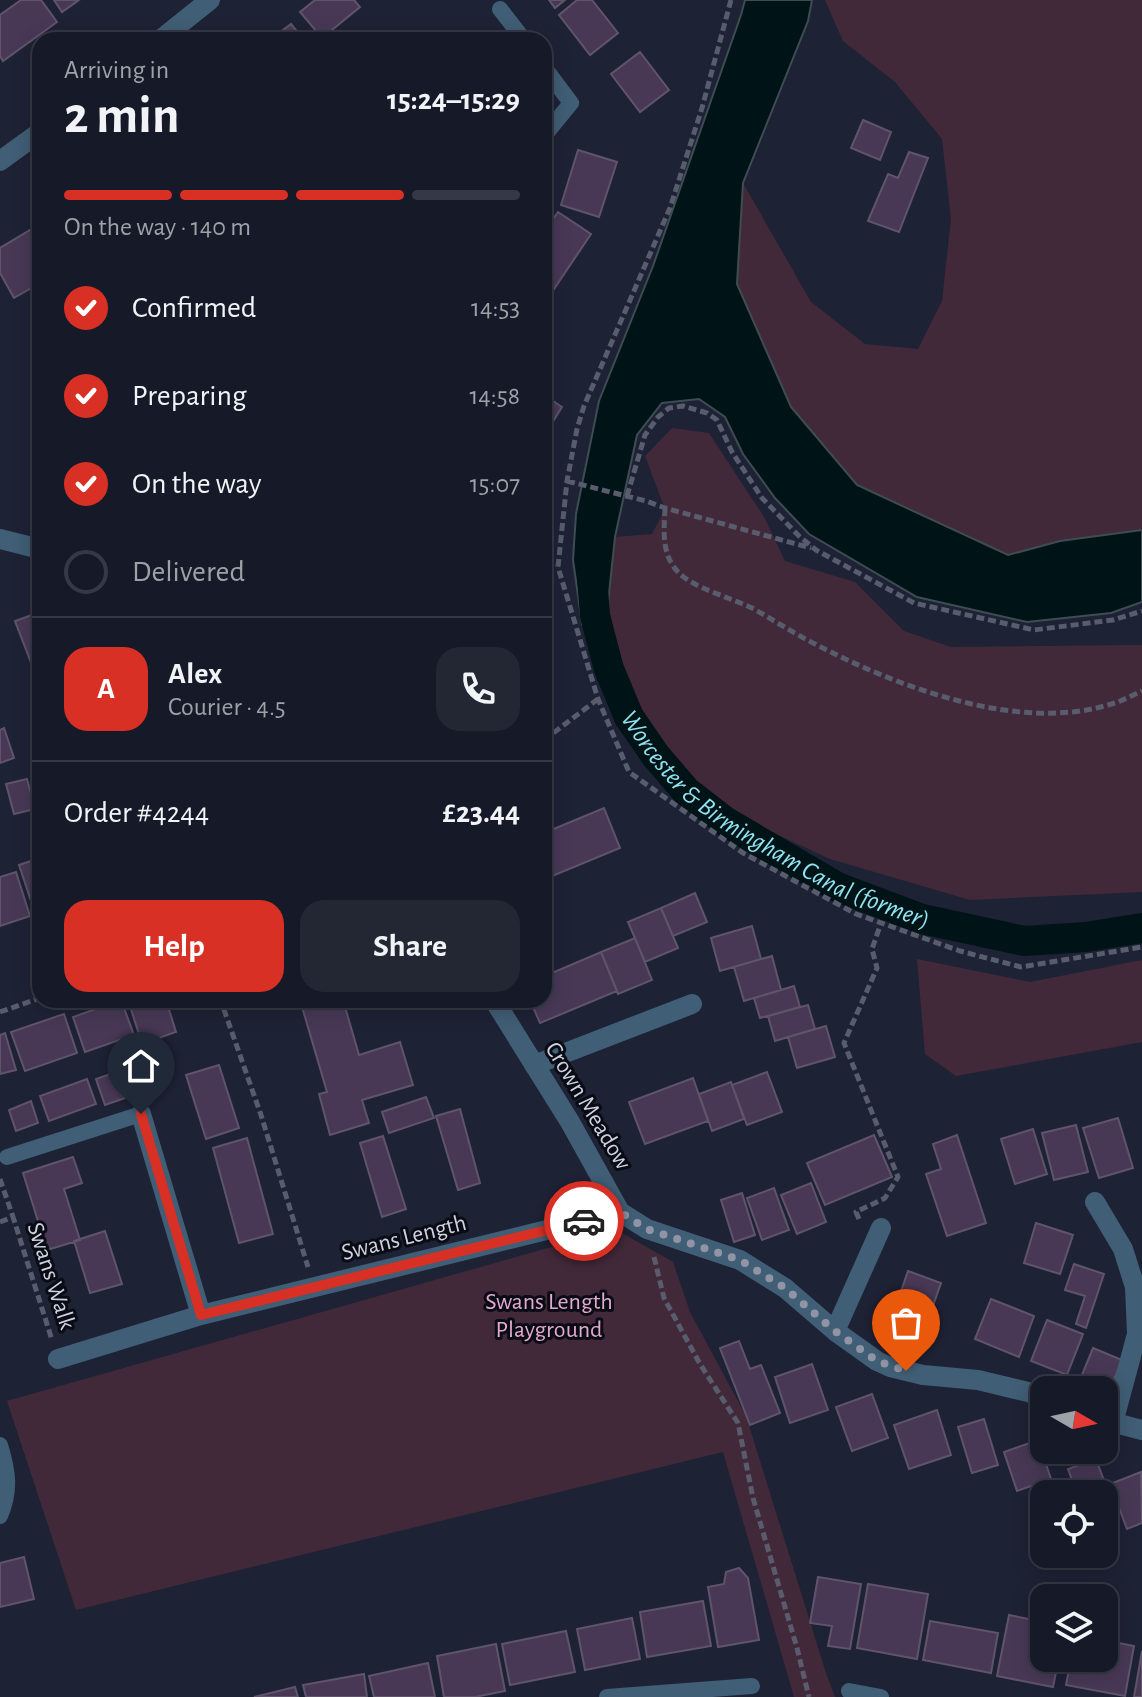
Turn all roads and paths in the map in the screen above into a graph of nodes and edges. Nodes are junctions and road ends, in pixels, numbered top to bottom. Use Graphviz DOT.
graph roads {
  1 [pos="210,0"];
  2 [pos="731,0"];
  3 [pos="500,9"];
  4 [pos="170,32"];
  5 [pos="518,32"];
  6 [pos="552,78"];
  7 [pos="552,126"];
  8 [pos="32,138"];
  9 [pos="0,161"];
  10 [pos="567,481"];
  11 [pos="627,496"];
  12 [pos="665,508"];
  13 [pos="0,539"];
  14 [pos="32,547"];
  15 [pos="816,550"];
  16 [pos="1142,611"];
  17 [pos="1142,691"];
  18 [pos="598,699"];
  19 [pos="552,734"];
  20 [pos="881,923"];
  21 [pos="1142,947"];
  22 [pos="32,1001"];
  23 [pos="692,1004"];
  24 [pos="223,1008"];
  25 [pos="499,1008"];
  26 [pos="0,1012"];
  27 [pos="534,1065"];
  28 [pos="141,1114"];
  29 [pos="7,1157"];
  30 [pos="0,1179"];
  31 [pos="1095,1202"];
  32 [pos="620,1212"];
  33 [pos="13,1217"];
  34 [pos="0,1222"];
  35 [pos="871,1226"];
  36 [pos="666,1253"];
  37 [pos="314,1287"];
  38 [pos="201,1315"];
  39 [pos="835,1331"];
  40 [pos="58,1359"];
  41 [pos="1118,1392"];
  42 [pos="1030,1393"];
  43 [pos="1118,1424"];
  44 [pos="1142,1430"];
  45 [pos="0,1445"];
  46 [pos="0,1516"];
  47 [pos="752,1686"];
  48 [pos="849,1691"];
  49 [pos="609,1697"];
  50 [pos="809,1697"];
  51 [pos="881,1697"];
  1 -- 4 [label="street"];
  2 -- 10 [label="path"];
  3 -- 5 [label="lane"];
  6 -- 7 [label="lane"];
  8 -- 9 [label="street"];
  10 -- 11 [label="path"];
  10 -- 18 [label="path"];
  11 -- 12 [label="path"];
  11 -- 15 [label="path"];
  12 -- 15 [label="path"];
  12 -- 17 [label="path"];
  13 -- 14 [label="street"];
  15 -- 16 [label="path"];
  18 -- 19 [label="path"];
  18 -- 20 [label="path"];
  20 -- 21 [label="path"];
  20 -- 35 [label="path"];
  22 -- 26 [label="path"];
  23 -- 27 [label="street"];
  24 -- 37 [label="path"];
  25 -- 27 [label="street, Crown Meadow"];
  27 -- 32 [label="street, Crown Meadow"];
  28 -- 29 [label="lane"];
  28 -- 38 [label="street"];
  30 -- 33 [label="path"];
  31 -- 41 [label="street"];
  32 -- 37 [label="street, Swans Length"];
  32 -- 39 [label="street, Crown Meadow"];
  33 -- 34 [label="path, Swans Walk"];
  33 -- 40 [label="path, Swans Walk"];
  35 -- 39 [label="street"];
  36 -- 50 [label="path"];
  37 -- 38 [label="street, Swans Length"];
  38 -- 40 [label="street, Swans Length"];
  39 -- 42 [label="street, Crown Meadow"];
  43 -- 44 [label="street"];
  45 -- 46 [label="lane"];
  47 -- 49 [label="lane"];
  48 -- 51 [label="lane"];
}
